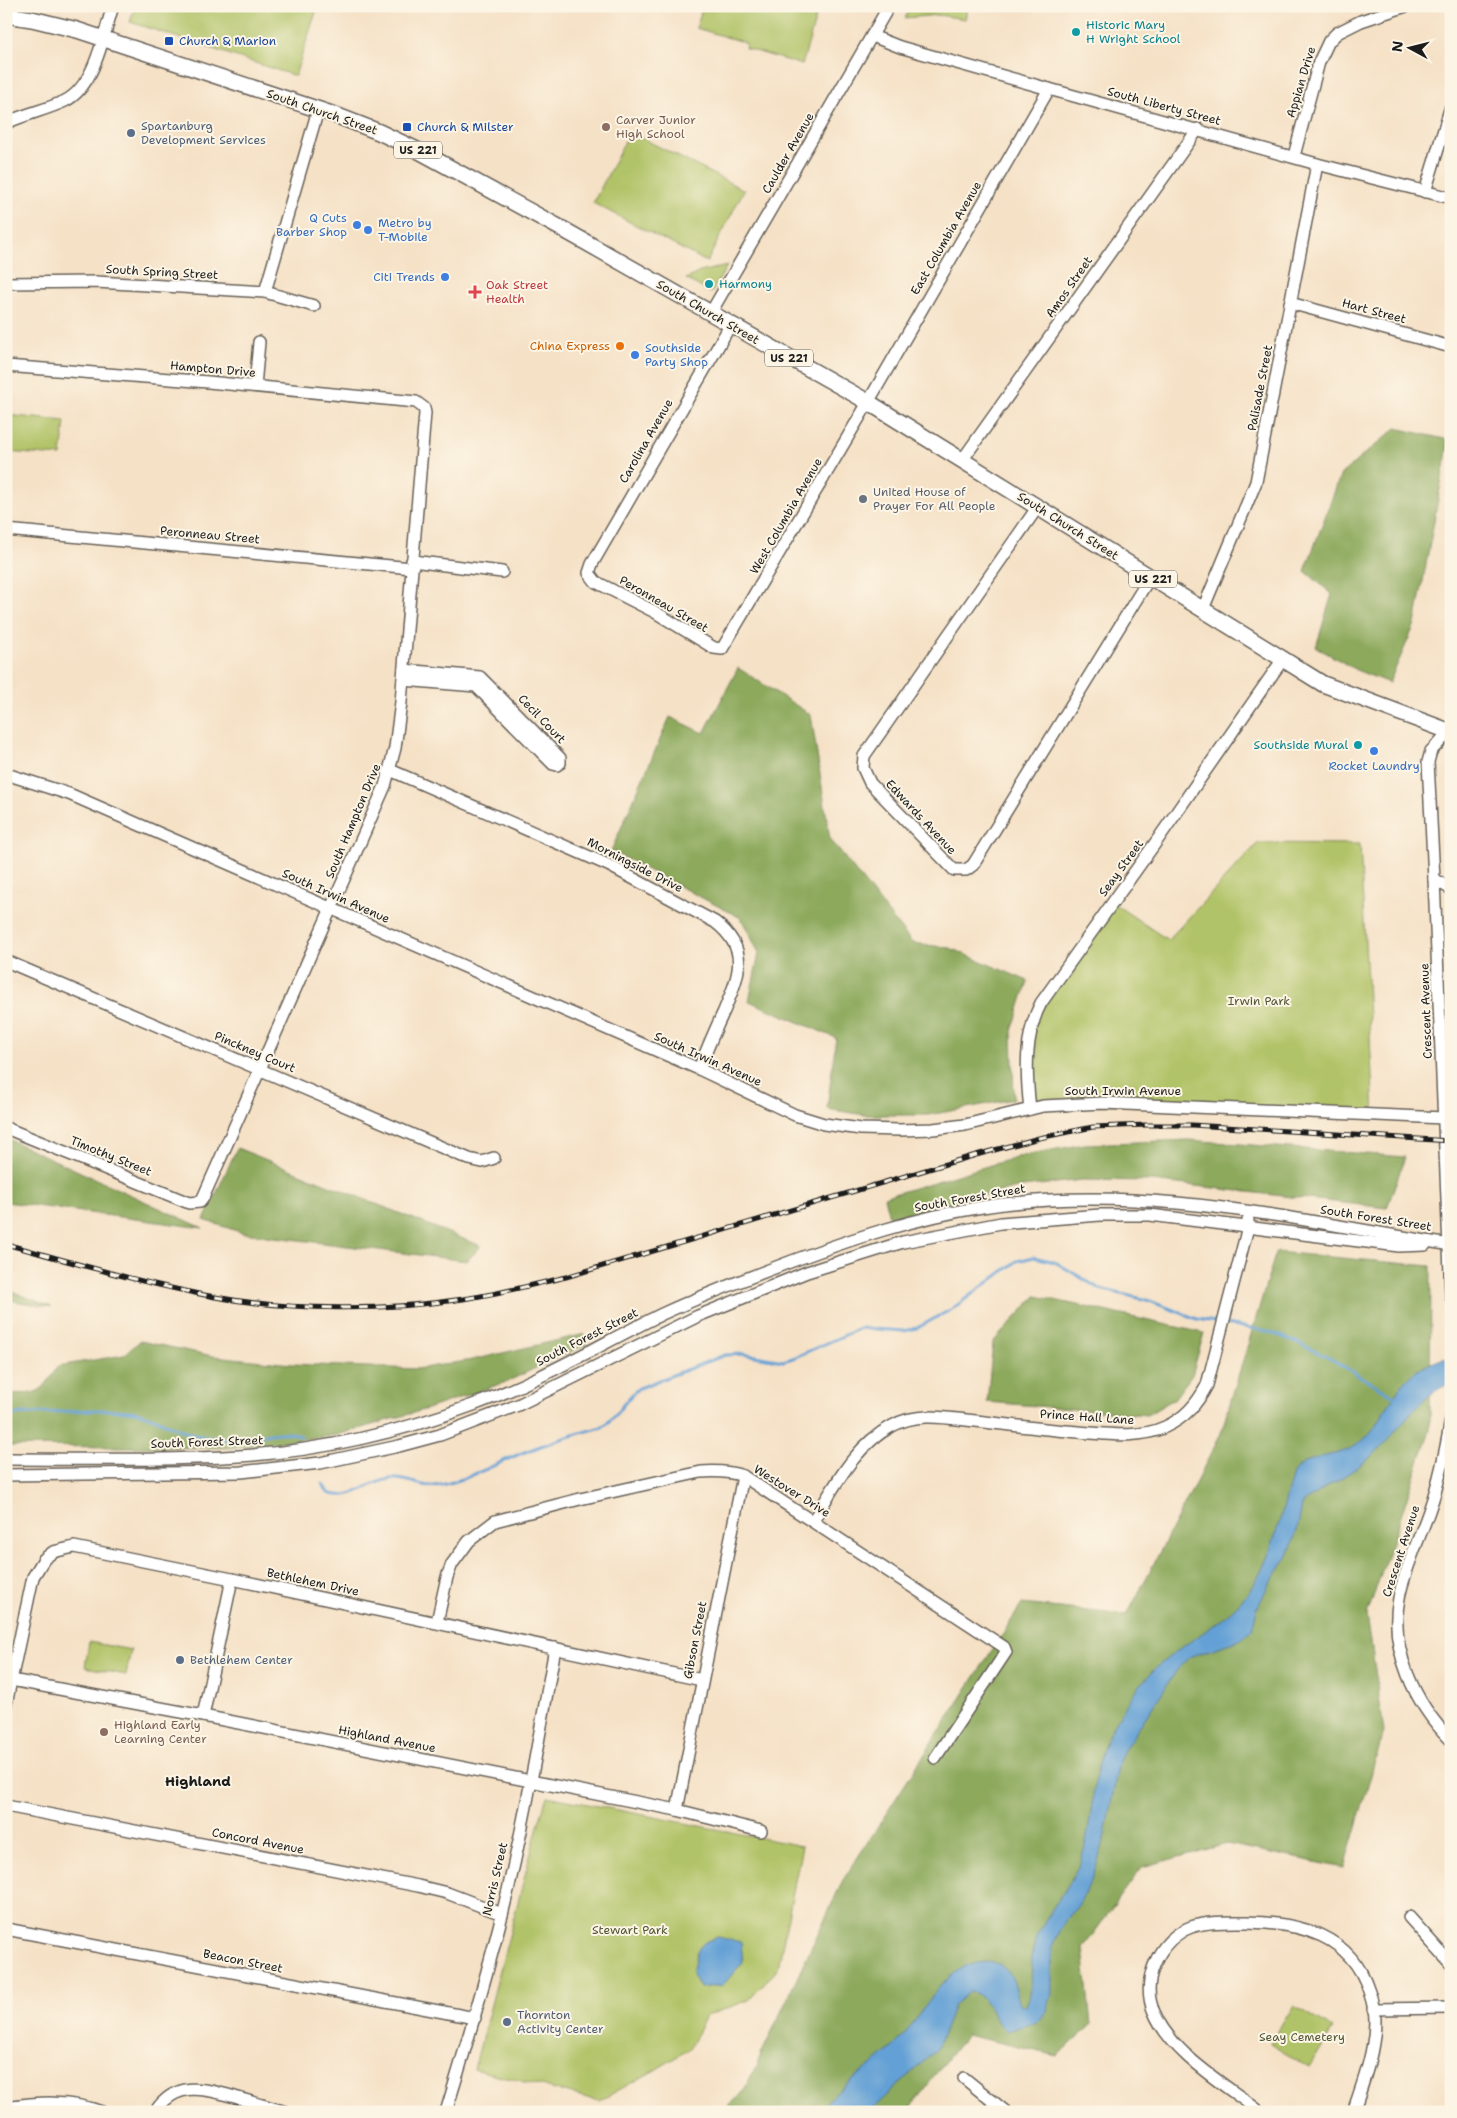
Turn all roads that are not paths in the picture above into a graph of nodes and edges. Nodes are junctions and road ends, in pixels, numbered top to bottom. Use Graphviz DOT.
graph roads {
  1 [pos="113,6"];
  2 [pos="889,6"];
  3 [pos="1406,6"];
  4 [pos="6,15"];
  5 [pos="872,36"];
  6 [pos="102,38"];
  7 [pos="1049,89"];
  8 [pos="1451,106"];
  9 [pos="318,110"];
  10 [pos="6,123"];
  11 [pos="1198,129"];
  12 [pos="1294,156"];
  13 [pos="1317,164"];
  14 [pos="1426,192"];
  15 [pos="1451,198"];
  16 [pos="6,283"];
  17 [pos="265,292"];
  18 [pos="1290,303"];
  19 [pos="314,306"];
  20 [pos="710,314"];
  21 [pos="730,324"];
  22 [pos="259,342"];
  23 [pos="1451,347"];
  24 [pos="6,366"];
  25 [pos="255,386"];
  26 [pos="416,402"];
  27 [pos="868,402"];
  28 [pos="963,460"];
  29 [pos="1037,508"];
  30 [pos="6,530"];
  31 [pos="412,564"];
  32 [pos="502,572"];
  33 [pos="589,574"];
  34 [pos="1150,577"];
  35 [pos="1203,609"];
  36 [pos="727,643"];
  37 [pos="1283,659"];
  38 [pos="403,675"];
  39 [pos="478,682"];
  40 [pos="1450,731"];
  41 [pos="390,770"];
  42 [pos="6,774"];
  43 [pos="1434,879"];
  44 [pos="1451,888"];
  45 [pos="331,909"];
  46 [pos="6,961"];
  47 [pos="260,1069"];
  48 [pos="699,1069"];
  49 [pos="1030,1109"];
  50 [pos="1444,1118"];
  51 [pos="6,1128"];
  52 [pos="494,1158"];
  53 [pos="203,1198"];
  54 [pos="1248,1211"];
  55 [pos="1248,1227"];
  56 [pos="1450,1244"];
  57 [pos="1451,1297"];
  58 [pos="1451,1419"];
  59 [pos="6,1459"];
  60 [pos="6,1476"];
  61 [pos="742,1476"];
  62 [pos="813,1521"];
  63 [pos="232,1579"];
  64 [pos="437,1622"];
  65 [pos="555,1648"];
  66 [pos="9,1680"];
  67 [pos="702,1680"];
  68 [pos="6,1704"];
  69 [pos="203,1716"];
  70 [pos="1451,1740"];
  71 [pos="934,1758"];
  72 [pos="531,1781"];
  73 [pos="6,1806"];
  74 [pos="677,1810"];
  75 [pos="761,1831"];
  76 [pos="502,1914"];
  77 [pos="1409,1918"];
  78 [pos="6,1929"];
  79 [pos="1451,1964"];
  80 [pos="1451,2008"];
  81 [pos="1373,2009"];
  82 [pos="475,2018"];
  83 [pos="964,2078"];
  84 [pos="6,2107"];
  85 [pos="102,2112"];
  86 [pos="155,2112"];
  87 [pos="286,2112"];
  88 [pos="446,2112"];
  89 [pos="1006,2112"];
  90 [pos="1260,2112"];
  91 [pos="1353,2112"];
  1 -- 6 [label="street"];
  2 -- 5 [label="street, Caulder Avenue"];
  3 -- 12 [label="street, Appian Drive"];
  4 -- 6 [label="main road, South Church Street / US 221"];
  5 -- 7 [label="street, South Liberty Street"];
  5 -- 20 [label="street, Caulder Avenue"];
  6 -- 9 [label="main road, South Church Street / US 221"];
  6 -- 10 [label="street"];
  7 -- 11 [label="street, South Liberty Street"];
  7 -- 27 [label="street, East Columbia Avenue"];
  8 -- 14 [label="street"];
  9 -- 17 [label="street"];
  9 -- 20 [label="main road, South Church Street / US 221"];
  11 -- 12 [label="street, South Liberty Street"];
  11 -- 28 [label="street, Amos Street"];
  12 -- 13 [label="street, South Liberty Street"];
  13 -- 14 [label="street, South Liberty Street"];
  13 -- 18 [label="street, Palisade Street"];
  14 -- 15 [label="street, South Liberty Street"];
  16 -- 17 [label="street, South Spring Street"];
  17 -- 19 [label="street, South Spring Street"];
  18 -- 23 [label="street, Hart Street"];
  18 -- 35 [label="street, Palisade Street"];
  20 -- 21 [label="main road, South Church Street / US 221"];
  21 -- 27 [label="main road, South Church Street / US 221"];
  21 -- 33 [label="street, Carolina Avenue"];
  22 -- 25 [label="street"];
  24 -- 25 [label="street, Hampton Drive"];
  25 -- 26 [label="street, Hampton Drive"];
  26 -- 31 [label="street, South Hampton Drive"];
  27 -- 28 [label="main road, South Church Street / US 221"];
  27 -- 36 [label="street, West Columbia Avenue"];
  28 -- 29 [label="main road, South Church Street / US 221"];
  29 -- 34 [label="main road, South Church Street / US 221"];
  29 -- 34 [label="street, Edwards Avenue"];
  30 -- 31 [label="street, Peronneau Street"];
  31 -- 32 [label="street, Peronneau Street"];
  31 -- 38 [label="street, South Hampton Drive"];
  33 -- 36 [label="street, Peronneau Street"];
  34 -- 35 [label="main road, South Church Street / US 221"];
  35 -- 37 [label="main road, South Church Street / US 221"];
  37 -- 40 [label="main road, South Church Street / US 221"];
  37 -- 49 [label="street, Seay Street"];
  38 -- 39 [label="street"];
  38 -- 41 [label="street, South Hampton Drive"];
  39 -- 39 [label="street, Cecil Court"];
  40 -- 43 [label="street, Crescent Avenue"];
  41 -- 45 [label="street, South Hampton Drive"];
  41 -- 48 [label="street, Morningside Drive"];
  42 -- 45 [label="street, South Irwin Avenue"];
  43 -- 44 [label="street"];
  43 -- 50 [label="street, Crescent Avenue"];
  45 -- 47 [label="street, South Hampton Drive"];
  45 -- 48 [label="street, South Irwin Avenue"];
  46 -- 47 [label="street, Pinckney Court"];
  47 -- 52 [label="street, Pinckney Court"];
  47 -- 53 [label="street, South Hampton Drive"];
  48 -- 49 [label="street, South Irwin Avenue"];
  49 -- 50 [label="street, South Irwin Avenue"];
  50 -- 56 [label="street, Crescent Avenue"];
  51 -- 53 [label="street, Timothy Street"];
  54 -- 55 [label="street, Prince Hall Lane"];
  54 -- 56 [label="street, South Forest Street"];
  54 -- 59 [label="street, South Forest Street"];
  55 -- 56 [label="street, South Forest Street"];
  55 -- 60 [label="street, South Forest Street"];
  55 -- 62 [label="street, Prince Hall Lane"];
  56 -- 57 [label="street, Crescent Avenue"];
  58 -- 70 [label="street, Crescent Avenue"];
  61 -- 62 [label="street, Westover Drive"];
  61 -- 64 [label="street, Westover Drive"];
  61 -- 67 [label="street, Gibson Street"];
  62 -- 71 [label="street, Westover Drive"];
  63 -- 64 [label="street, Bethlehem Drive"];
  63 -- 66 [label="street, Bethlehem Drive"];
  63 -- 69 [label="street"];
  64 -- 65 [label="street, Bethlehem Drive"];
  65 -- 67 [label="street, Bethlehem Drive"];
  65 -- 72 [label="street, Norris Street"];
  66 -- 68 [label="street, Bethlehem Drive"];
  66 -- 69 [label="street, Highland Avenue"];
  67 -- 74 [label="street, Gibson Street"];
  69 -- 72 [label="street, Highland Avenue"];
  72 -- 74 [label="street, Highland Avenue"];
  72 -- 76 [label="street, Norris Street"];
  73 -- 76 [label="street, Concord Avenue"];
  74 -- 75 [label="street, Highland Avenue"];
  76 -- 82 [label="street, Norris Street"];
  77 -- 79 [label="street"];
  78 -- 82 [label="street, Beacon Street"];
  80 -- 81 [label="street"];
  81 -- 90 [label="street"];
  81 -- 91 [label="street"];
  82 -- 88 [label="street, Norris Street"];
  83 -- 89 [label="street"];
  84 -- 85 [label="street"];
  86 -- 87 [label="street"];
}
